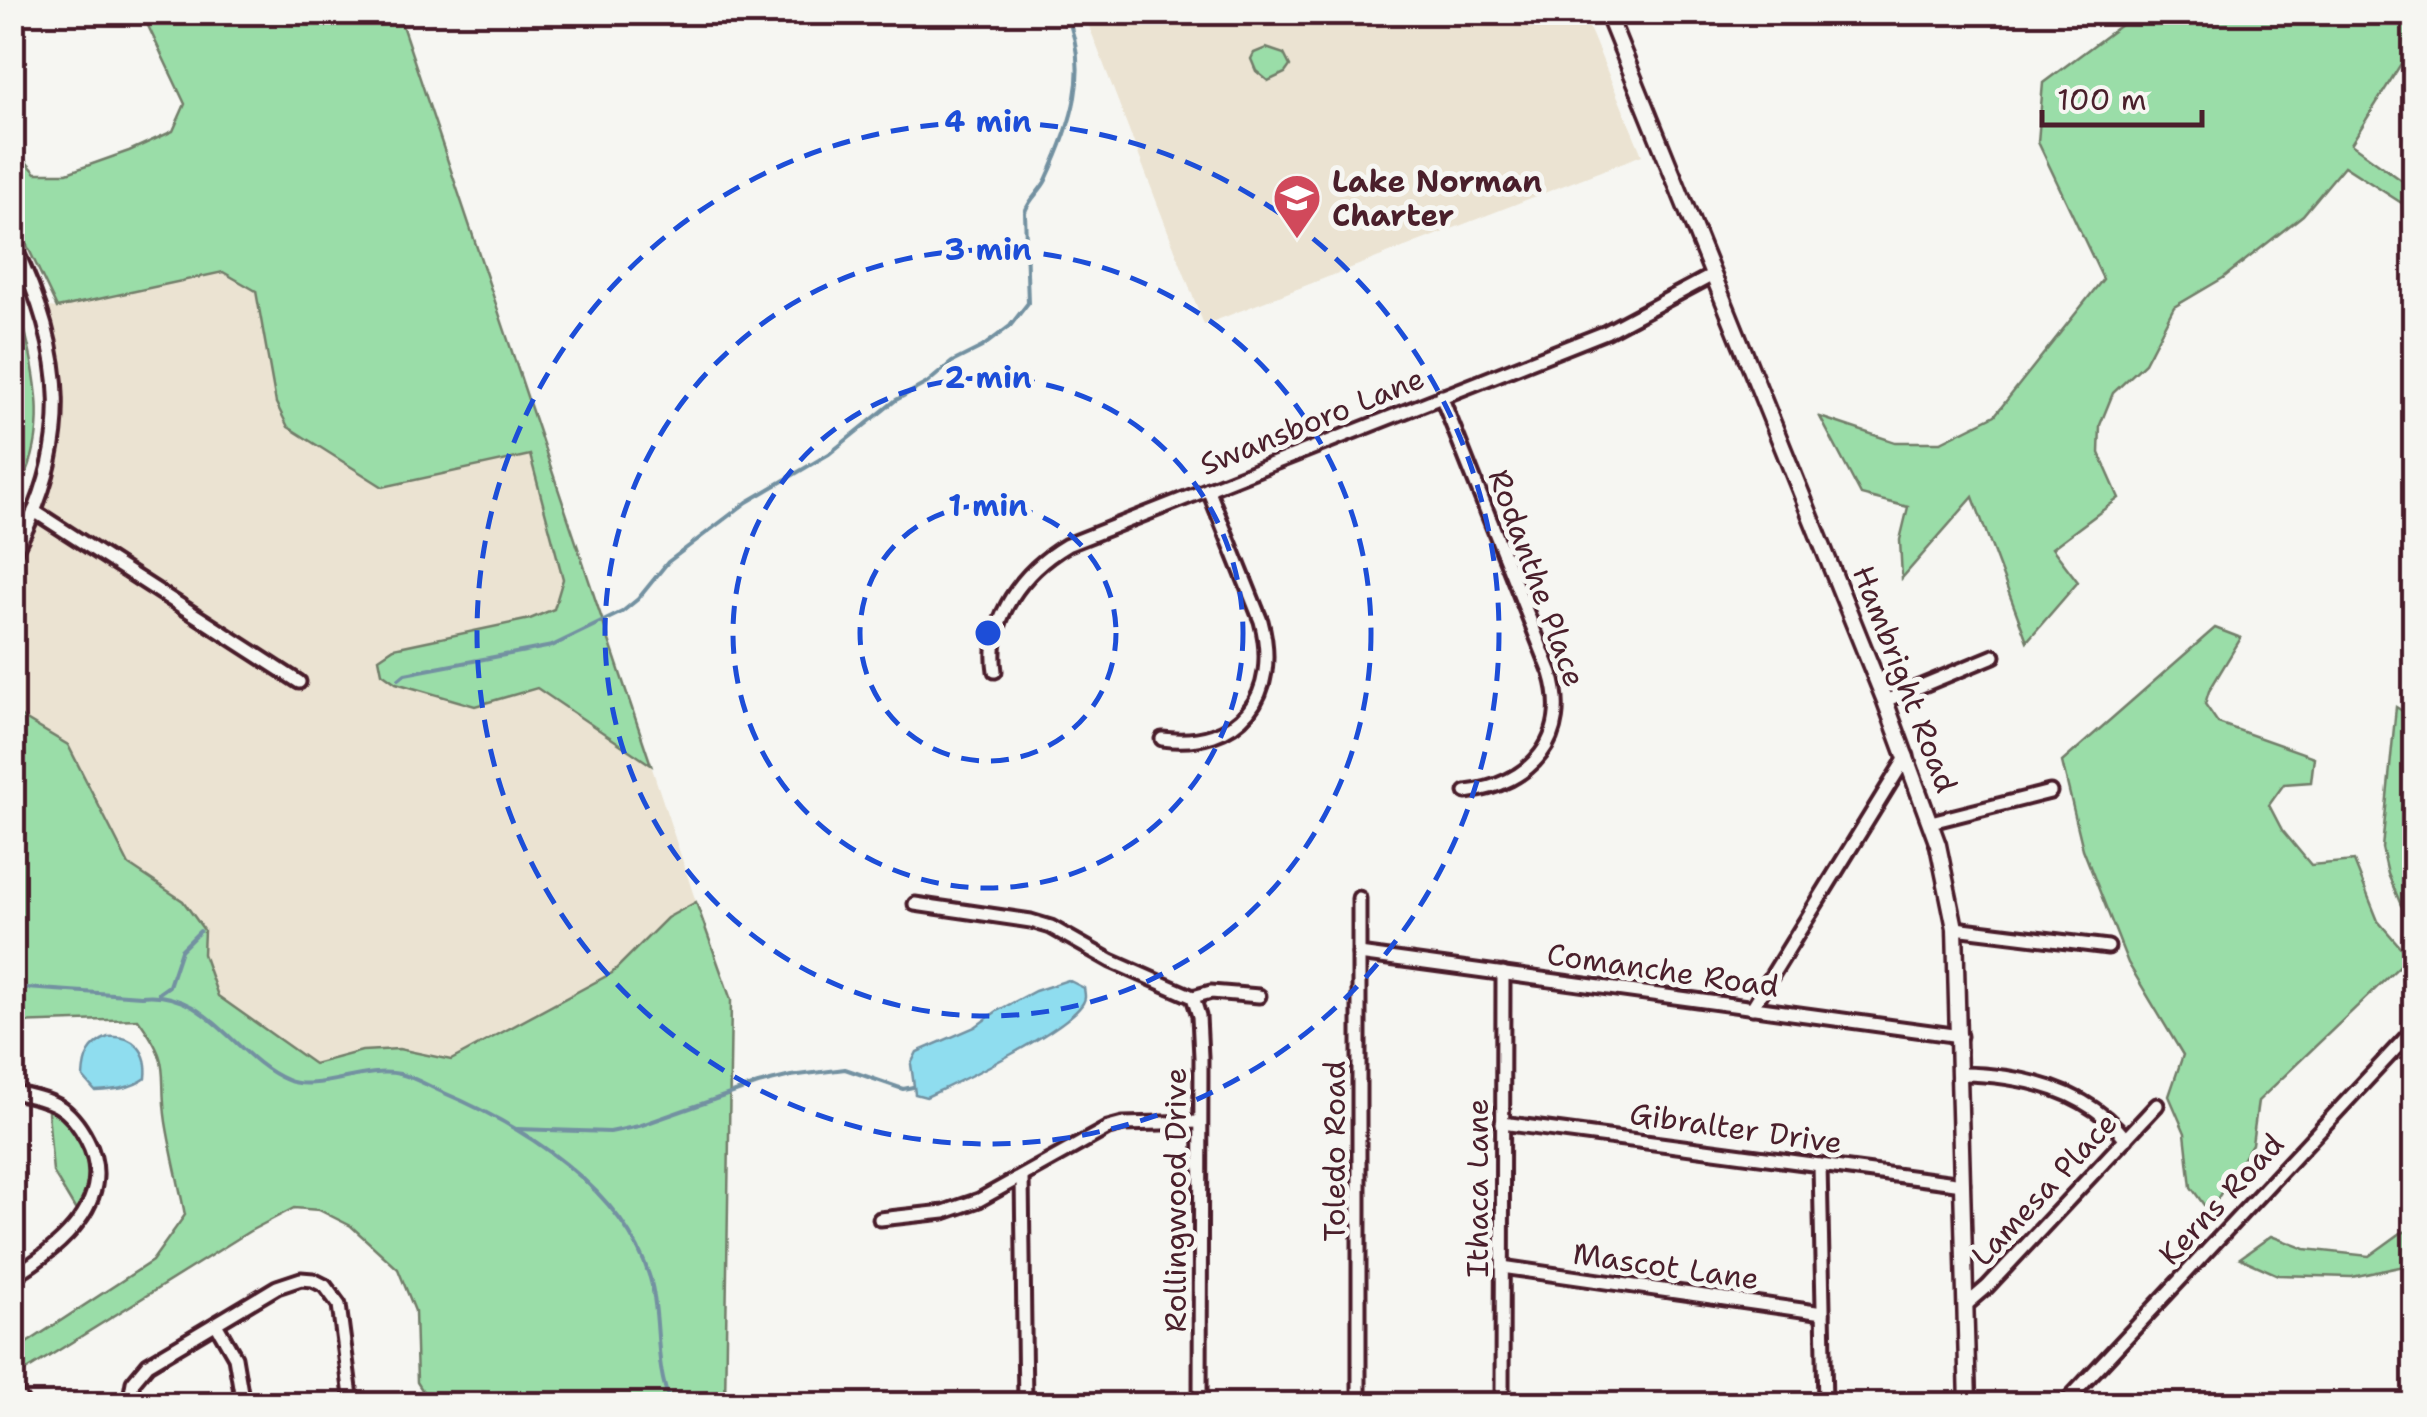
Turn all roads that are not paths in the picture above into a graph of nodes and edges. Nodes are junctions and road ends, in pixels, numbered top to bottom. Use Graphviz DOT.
graph roads {
  1 [pos="1607,12"];
  2 [pos="12,242"];
  3 [pos="1713,275"];
  4 [pos="1441,396"];
  5 [pos="1208,490"];
  6 [pos="34,511"];
  7 [pos="12,556"];
  8 [pos="1994,656"];
  9 [pos="995,672"];
  10 [pos="299,682"];
  11 [pos="1885,700"];
  12 [pos="1162,740"];
  13 [pos="1907,756"];
  14 [pos="1466,792"];
  15 [pos="2050,792"];
  16 [pos="1931,822"];
  17 [pos="1359,898"];
  18 [pos="915,904"];
  19 [pos="1954,928"];
  20 [pos="2108,947"];
  21 [pos="1359,954"];
  22 [pos="1503,972"];
  23 [pos="1193,996"];
  24 [pos="1259,996"];
  25 [pos="1752,1008"];
  26 [pos="2414,1028"];
  27 [pos="1960,1036"];
  28 [pos="1960,1074"];
  29 [pos="12,1092"];
  30 [pos="2157,1105"];
  31 [pos="1200,1122"];
  32 [pos="1502,1123"];
  33 [pos="2126,1139"];
  34 [pos="1820,1165"];
  35 [pos="1022,1177"];
  36 [pos="1963,1184"];
  37 [pos="880,1219"];
  38 [pos="1502,1267"];
  39 [pos="12,1277"];
  40 [pos="1966,1305"];
  41 [pos="1823,1313"];
  42 [pos="216,1324"];
  43 [pos="12,1385"];
  44 [pos="128,1403"];
  45 [pos="23,1404"];
  46 [pos="82,1404"];
  47 [pos="244,1404"];
  48 [pos="352,1404"];
  49 [pos="1025,1404"];
  50 [pos="1200,1404"];
  51 [pos="1359,1404"];
  52 [pos="1502,1404"];
  53 [pos="1824,1404"];
  54 [pos="1968,1404"];
  55 [pos="2064,1404"];
  1 -- 3 [label="main road, Hambright Road"];
  2 -- 6 [label="street"];
  3 -- 4 [label="street, Swansboro Lane"];
  3 -- 11 [label="main road, Hambright Road"];
  4 -- 5 [label="street, Swansboro Lane"];
  4 -- 14 [label="street, Rodanthe Place"];
  5 -- 9 [label="street, Swansboro Lane"];
  5 -- 12 [label="street"];
  6 -- 7 [label="street"];
  6 -- 10 [label="street"];
  8 -- 11 [label="street"];
  11 -- 13 [label="main road, Hambright Road"];
  13 -- 16 [label="main road, Hambright Road"];
  13 -- 25 [label="street"];
  15 -- 16 [label="street"];
  16 -- 19 [label="main road, Hambright Road"];
  17 -- 21 [label="street, Toledo Road"];
  18 -- 23 [label="street"];
  19 -- 20 [label="street"];
  19 -- 27 [label="main road, Hambright Road"];
  21 -- 22 [label="street, Comanche Road"];
  21 -- 51 [label="street, Toledo Road"];
  22 -- 25 [label="street, Comanche Road"];
  22 -- 32 [label="street, Ithaca Lane"];
  23 -- 24 [label="street"];
  23 -- 31 [label="street, Rollingwood Drive"];
  25 -- 27 [label="street, Comanche Road"];
  26 -- 55 [label="street, Kerns Road"];
  27 -- 28 [label="main road, Hambright Road"];
  28 -- 33 [label="street"];
  28 -- 36 [label="main road, Hambright Road"];
  29 -- 39 [label="street"];
  30 -- 33 [label="street, Lamesa Place"];
  31 -- 35 [label="street"];
  31 -- 50 [label="street, Rollingwood Drive"];
  32 -- 34 [label="street, Gibralter Drive"];
  32 -- 38 [label="street, Ithaca Lane"];
  33 -- 40 [label="street, Lamesa Place"];
  34 -- 36 [label="street, Gibralter Drive"];
  34 -- 41 [label="street"];
  35 -- 37 [label="street"];
  35 -- 49 [label="street"];
  36 -- 40 [label="main road, Hambright Road"];
  38 -- 41 [label="street, Mascot Lane"];
  38 -- 52 [label="street, Ithaca Lane"];
  40 -- 54 [label="main road, Hambright Road"];
  41 -- 53 [label="street"];
  42 -- 44 [label="street"];
  42 -- 47 [label="street"];
  42 -- 48 [label="street"];
  43 -- 45 [label="street"];
  44 -- 46 [label="street"];
}
